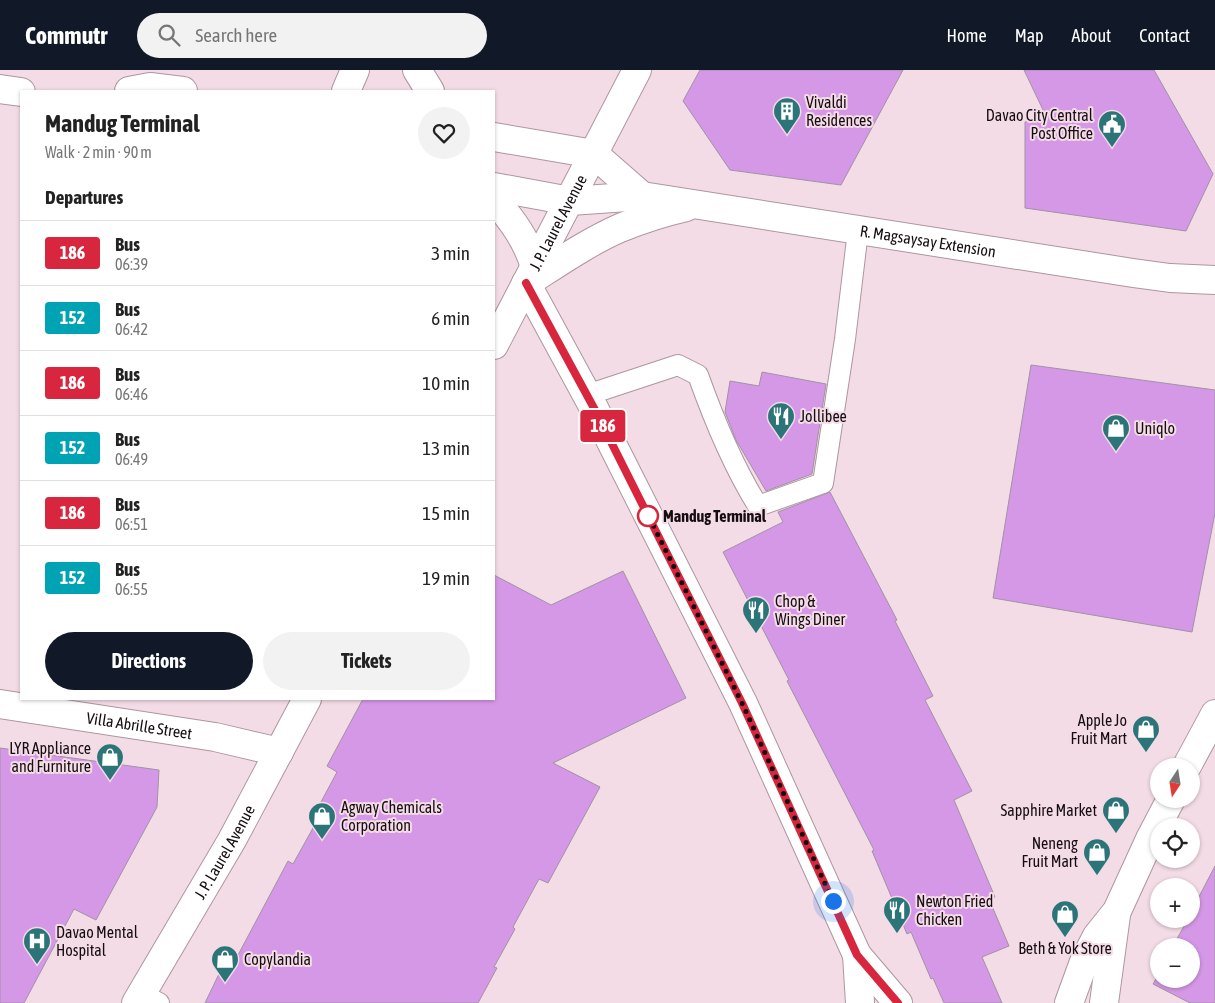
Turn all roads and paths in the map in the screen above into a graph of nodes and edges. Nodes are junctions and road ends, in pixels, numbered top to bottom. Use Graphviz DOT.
graph roads {
  1 [pos="355,70"];
  2 [pos="417,70"];
  3 [pos="637,70"];
  4 [pos="0,89"];
  5 [pos="133,90"];
  6 [pos="176,90"];
  7 [pos="346,90"];
  8 [pos="429,90"];
  9 [pos="20,92"];
  10 [pos="495,137"];
  11 [pos="594,154"];
  12 [pos="495,187"];
  13 [pos="642,196"];
  14 [pos="495,200"];
  15 [pos="570,201"];
  16 [pos="695,205"];
  17 [pos="858,231"];
  18 [pos="531,275"];
  19 [pos="1215,280"];
  20 [pos="495,343"];
  21 [pos="587,395"];
  22 [pos="307,700"];
  23 [pos="0,704"];
  24 [pos="1215,714"];
  25 [pos="279,752"];
  26 [pos="1192,758"];
  27 [pos="1166,808"];
  28 [pos="1117,911"];
  29 [pos="857,955"];
  30 [pos="145,1000"];
  31 [pos="860,1003"];
  32 [pos="898,1003"];
  33 [pos="1069,1003"];
  34 [pos="1104,1003"];
  1 -- 7 [label="main road"];
  2 -- 8 [label="main road"];
  3 -- 11 [label="main road, J. P. Laurel Avenue"];
  4 -- 9 [label="main road"];
  5 -- 6 [label="main road"];
  10 -- 11 [label="main road"];
  11 -- 13 [label="main road"];
  11 -- 15 [label="main road, J. P. Laurel Avenue"];
  12 -- 15 [label="main road, R. Magsaysay Extension"];
  13 -- 15 [label="main road, R. Magsaysay Extension"];
  13 -- 16 [label="main road, R. Magsaysay Extension"];
  14 -- 18 [label="main road"];
  15 -- 18 [label="main road, J. P. Laurel Avenue"];
  16 -- 17 [label="main road, R. Magsaysay Extension"];
  16 -- 18 [label="main road"];
  17 -- 19 [label="main road, R. Magsaysay Extension"];
  17 -- 21 [label="lane"];
  18 -- 20 [label="main road, J. P. Laurel Avenue"];
  18 -- 21 [label="main road"];
  21 -- 29 [label="main road"];
  22 -- 25 [label="main road, J. P. Laurel Avenue"];
  23 -- 25 [label="main road, Villa Abrille Street"];
  24 -- 26 [label="main road"];
  25 -- 30 [label="main road, J. P. Laurel Avenue"];
  27 -- 28 [label="main road"];
  28 -- 33 [label="main road"];
  28 -- 34 [label="main road"];
  29 -- 31 [label="main road"];
  29 -- 32 [label="main road"];
}
